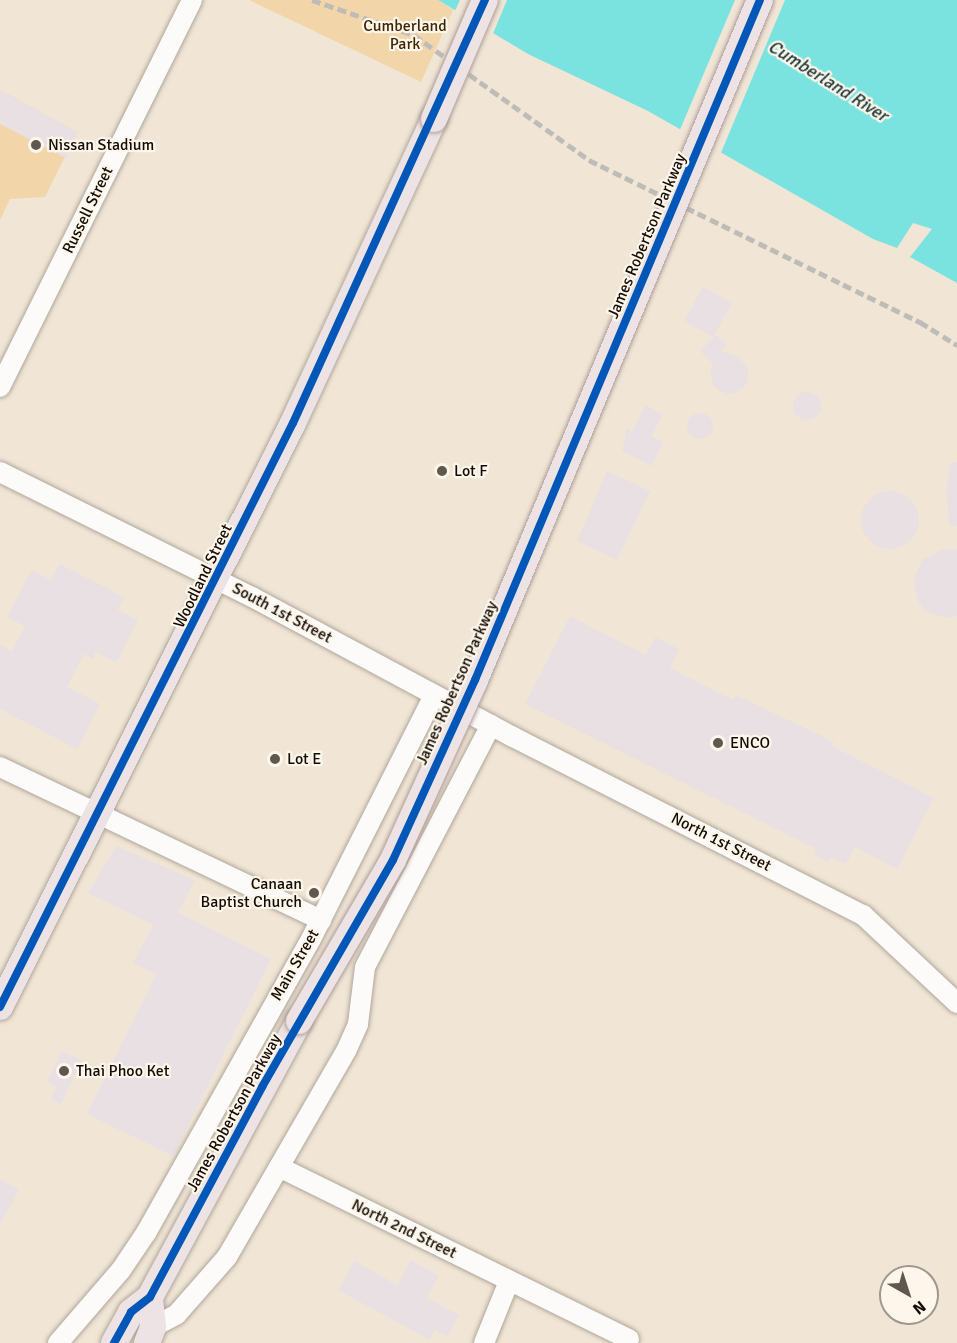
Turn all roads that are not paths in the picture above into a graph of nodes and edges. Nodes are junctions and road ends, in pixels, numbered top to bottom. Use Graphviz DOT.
graph roads {
  1 [pos="192,0"];
  2 [pos="485,0"];
  3 [pos="760,0"];
  4 [pos="0,387"];
  5 [pos="0,472"];
  6 [pos="217,580"];
  7 [pos="434,695"];
  8 [pos="464,711"];
  9 [pos="491,725"];
  10 [pos="0,767"];
  11 [pos="99,814"];
  12 [pos="321,920"];
  13 [pos="957,1003"];
  14 [pos="0,1007"];
  15 [pos="279,1167"];
  16 [pos="509,1281"];
  17 [pos="150,1297"];
  18 [pos="150,1335"];
  19 [pos="629,1339"];
  20 [pos="58,1343"];
  21 [pos="114,1343"];
  22 [pos="484,1343"];
  1 -- 4 [label="street, Russell Street"];
  2 -- 6 [label="main road, Woodland Street, bridge"];
  3 -- 17 [label="main road, James Robertson Parkway, bridge"];
  5 -- 6 [label="street, South 1st Street"];
  6 -- 7 [label="street, South 1st Street"];
  6 -- 11 [label="main road, Woodland Street"];
  7 -- 8 [label="street, South 1st Street"];
  7 -- 12 [label="street, Main Street"];
  8 -- 9 [label="street, North 1st Street"];
  9 -- 13 [label="street, North 1st Street"];
  9 -- 15 [label="street"];
  10 -- 11 [label="street"];
  11 -- 12 [label="street"];
  11 -- 14 [label="main road, Woodland Street"];
  12 -- 20 [label="street, Main Street"];
  15 -- 16 [label="street, North 2nd Street"];
  15 -- 18 [label="street"];
  16 -- 19 [label="street, North 2nd Street"];
  16 -- 22 [label="street"];
  17 -- 18 [label="main road"];
  17 -- 21 [label="main road, James Robertson Parkway"];
}
